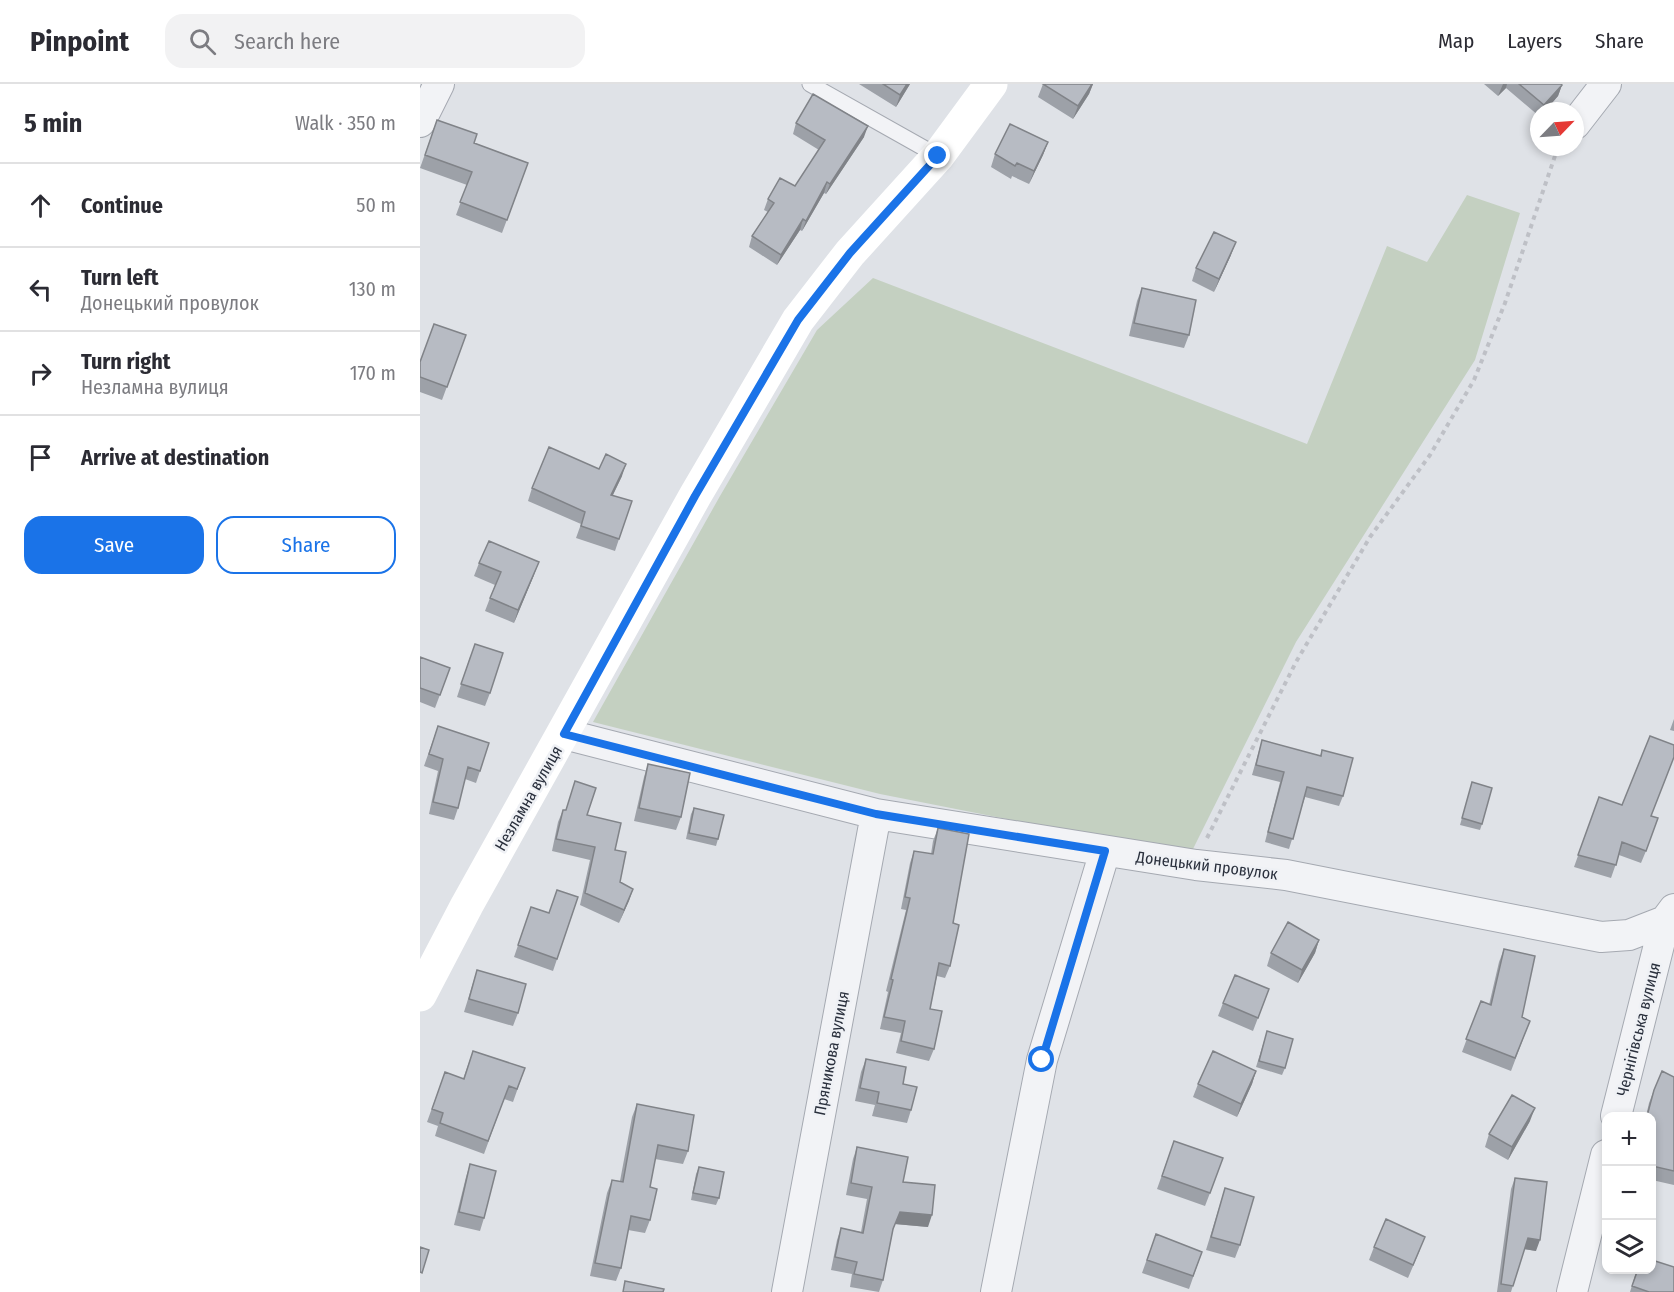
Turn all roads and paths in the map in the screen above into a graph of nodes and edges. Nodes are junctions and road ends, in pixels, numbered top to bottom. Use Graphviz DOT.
graph roads {
  1 [pos="439,84"];
  2 [pos="810,84"];
  3 [pos="991,84"];
  4 [pos="1606,84"];
  5 [pos="1584,112"];
  6 [pos="420,122"];
  7 [pos="938,156"];
  8 [pos="1555,156"];
  9 [pos="564,734"];
  10 [pos="876,814"];
  11 [pos="1105,851"];
  12 [pos="1196,865"];
  13 [pos="1671,918"];
  14 [pos="420,995"];
  15 [pos="1617,1112"];
  16 [pos="1603,1166"];
  17 [pos="787,1292"];
  18 [pos="996,1292"];
  19 [pos="1572,1292"];
  1 -- 6 [label="street"];
  2 -- 7 [label="lane"];
  3 -- 7 [label="street, Незламна вулиця"];
  4 -- 5 [label="street"];
  7 -- 9 [label="street, Незламна вулиця"];
  8 -- 12 [label="path"];
  9 -- 10 [label="street, Донецький провулок"];
  9 -- 14 [label="street, Незламна вулиця"];
  10 -- 11 [label="street, Донецький провулок"];
  10 -- 17 [label="street, Пряникова вулиця"];
  11 -- 12 [label="street, Донецький провулок"];
  11 -- 18 [label="street"];
  12 -- 13 [label="street, Донецький провулок"];
  13 -- 15 [label="street, Чернігівська вулиця"];
  16 -- 19 [label="street"];
}
